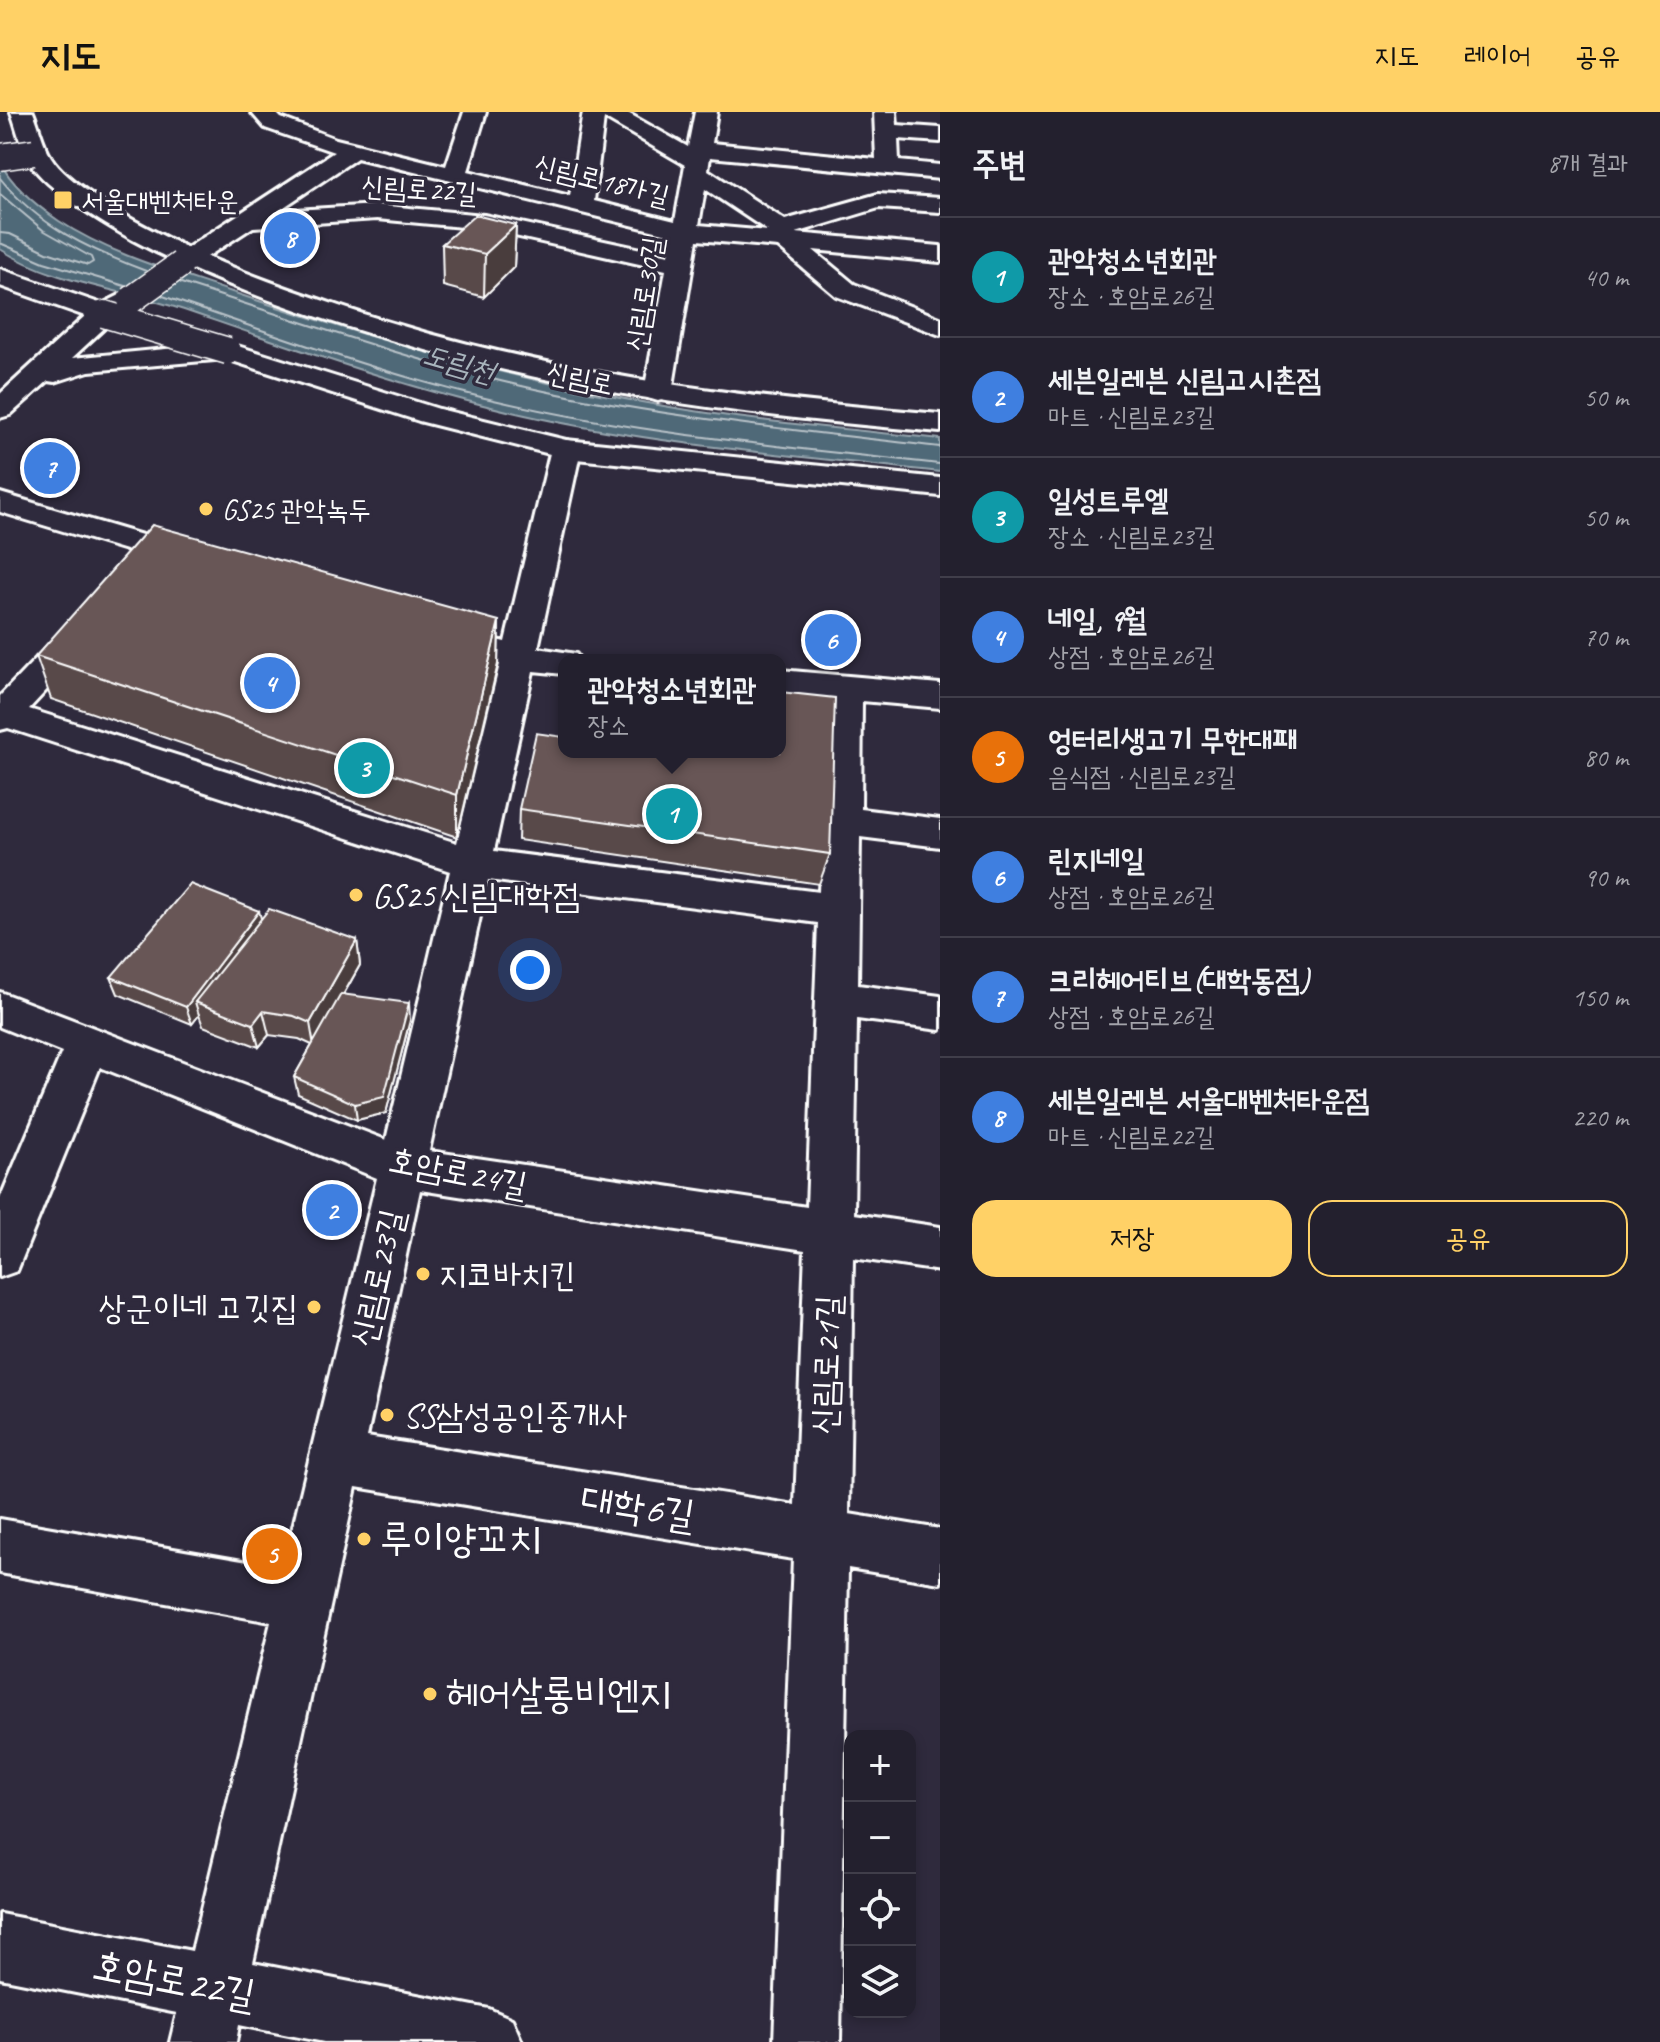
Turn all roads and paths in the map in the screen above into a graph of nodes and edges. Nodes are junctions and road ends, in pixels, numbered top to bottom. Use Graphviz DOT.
graph roads {
  1 [pos="22,112"];
  2 [pos="262,112"];
  3 [pos="475,112"];
  4 [pos="594,112"];
  5 [pos="610,112"];
  6 [pos="706,112"];
  7 [pos="885,122"];
  8 [pos="940,135"];
  9 [pos="354,150"];
  10 [pos="34,152"];
  11 [pos="757,155"];
  12 [pos="0,157"];
  13 [pos="697,161"];
  14 [pos="888,167"];
  15 [pos="940,172"];
  16 [pos="455,175"];
  17 [pos="581,205"];
  18 [pos="940,205"];
  19 [pos="848,210"];
  20 [pos="247,220"];
  21 [pos="685,231"];
  22 [pos="784,235"];
  23 [pos="940,254"];
  24 [pos="184,261"];
  25 [pos="679,265"];
  26 [pos="0,277"];
  27 [pos="50,296"];
  28 [pos="119,309"];
  29 [pos="940,327"];
  30 [pos="228,351"];
  31 [pos="50,372"];
  32 [pos="658,392"];
  33 [pos="0,409"];
  34 [pos="588,409"];
  35 [pos="0,422"];
  36 [pos="940,423"];
  37 [pos="940,487"];
  38 [pos="0,502"];
  39 [pos="218,567"];
  40 [pos="107,604"];
  41 [pos="458,640"];
  42 [pos="541,660"];
  43 [pos="786,683"];
  44 [pos="845,688"];
  45 [pos="940,696"];
  46 [pos="2,716"];
  47 [pos="841,821"];
  48 [pos="940,833"];
  49 [pos="472,863"];
  50 [pos="839,910"];
  51 [pos="836,999"];
  52 [pos="0,1009"];
  53 [pos="940,1013"];
  54 [pos="88,1043"];
  55 [pos="402,1167"];
  56 [pos="830,1232"];
  57 [pos="940,1249"];
  58 [pos="0,1255"];
  59 [pos="337,1458"];
  60 [pos="821,1537"];
  61 [pos="0,1546"];
  62 [pos="940,1556"];
  63 [pos="304,1600"];
  64 [pos="0,1946"];
  65 [pos="209,2015"];
  66 [pos="489,2042"];
  67 [pos="807,2042"];
  1 -- 10 [label="street, 신림로"];
  2 -- 9 [label="street, 신림로18가길"];
  3 -- 16 [label="street"];
  4 -- 17 [label="street"];
  5 -- 13 [label="street"];
  6 -- 13 [label="street, 신림로30길"];
  7 -- 8 [label="street"];
  7 -- 14 [label="street"];
  9 -- 16 [label="street, 신림로18가길"];
  9 -- 20 [label="street"];
  10 -- 12 [label="street, bridge"];
  10 -- 24 [label="street, 신림로"];
  11 -- 13 [label="street"];
  11 -- 14 [label="street"];
  11 -- 19 [label="street"];
  13 -- 21 [label="street, 신림로30길"];
  13 -- 22 [label="street"];
  14 -- 15 [label="street"];
  16 -- 17 [label="street, 신림로18가길"];
  17 -- 21 [label="street, 신림로18가길"];
  18 -- 19 [label="street"];
  19 -- 22 [label="street"];
  20 -- 24 [label="street"];
  20 -- 25 [label="street, 신림로22길"];
  21 -- 22 [label="street, 신림로18가길"];
  21 -- 25 [label="street, 신림로30길"];
  22 -- 23 [label="street, 신림로18가길"];
  22 -- 29 [label="street"];
  24 -- 28 [label="street, bridge"];
  24 -- 34 [label="street, 신림로"];
  25 -- 32 [label="street, 신림로30길"];
  26 -- 27 [label="street"];
  27 -- 28 [label="street"];
  27 -- 31 [label="street"];
  28 -- 30 [label="street, 신림로, bridge"];
  28 -- 31 [label="street"];
  30 -- 31 [label="street"];
  30 -- 34 [label="street, 신림로"];
  31 -- 33 [label="street"];
  31 -- 35 [label="street"];
  32 -- 34 [label="street, 신림로"];
  32 -- 36 [label="street, 신림로"];
  34 -- 37 [label="street, 신림로"];
  34 -- 42 [label="street, 신림로23길"];
  38 -- 39 [label="street"];
  40 -- 46 [label="street"];
  41 -- 42 [label="street"];
  42 -- 49 [label="street, 신림로23길"];
  43 -- 44 [label="street"];
  44 -- 45 [label="street"];
  44 -- 47 [label="street, 신림로21길"];
  46 -- 49 [label="street"];
  47 -- 48 [label="street"];
  47 -- 50 [label="street, 신림로21길"];
  49 -- 50 [label="street"];
  49 -- 55 [label="street, 신림로23길"];
  50 -- 51 [label="street, 신림로21길"];
  51 -- 53 [label="street"];
  51 -- 56 [label="street, 신림로21길"];
  52 -- 54 [label="street, 호암로24길"];
  54 -- 55 [label="street, 호암로24길"];
  54 -- 58 [label="street"];
  55 -- 56 [label="street, 호암로24길"];
  55 -- 59 [label="street, 신림로23길"];
  56 -- 57 [label="street, 호암로24길"];
  56 -- 60 [label="street, 신림로21길"];
  59 -- 60 [label="street, 대학6길"];
  59 -- 63 [label="street, 신림로23길"];
  60 -- 62 [label="street, 대학6길"];
  60 -- 67 [label="street, 신림로21길"];
  61 -- 63 [label="street"];
  63 -- 65 [label="street, 신림로23길"];
  64 -- 65 [label="street, 호암로22길"];
  65 -- 66 [label="street, 호암로22길"];
}
